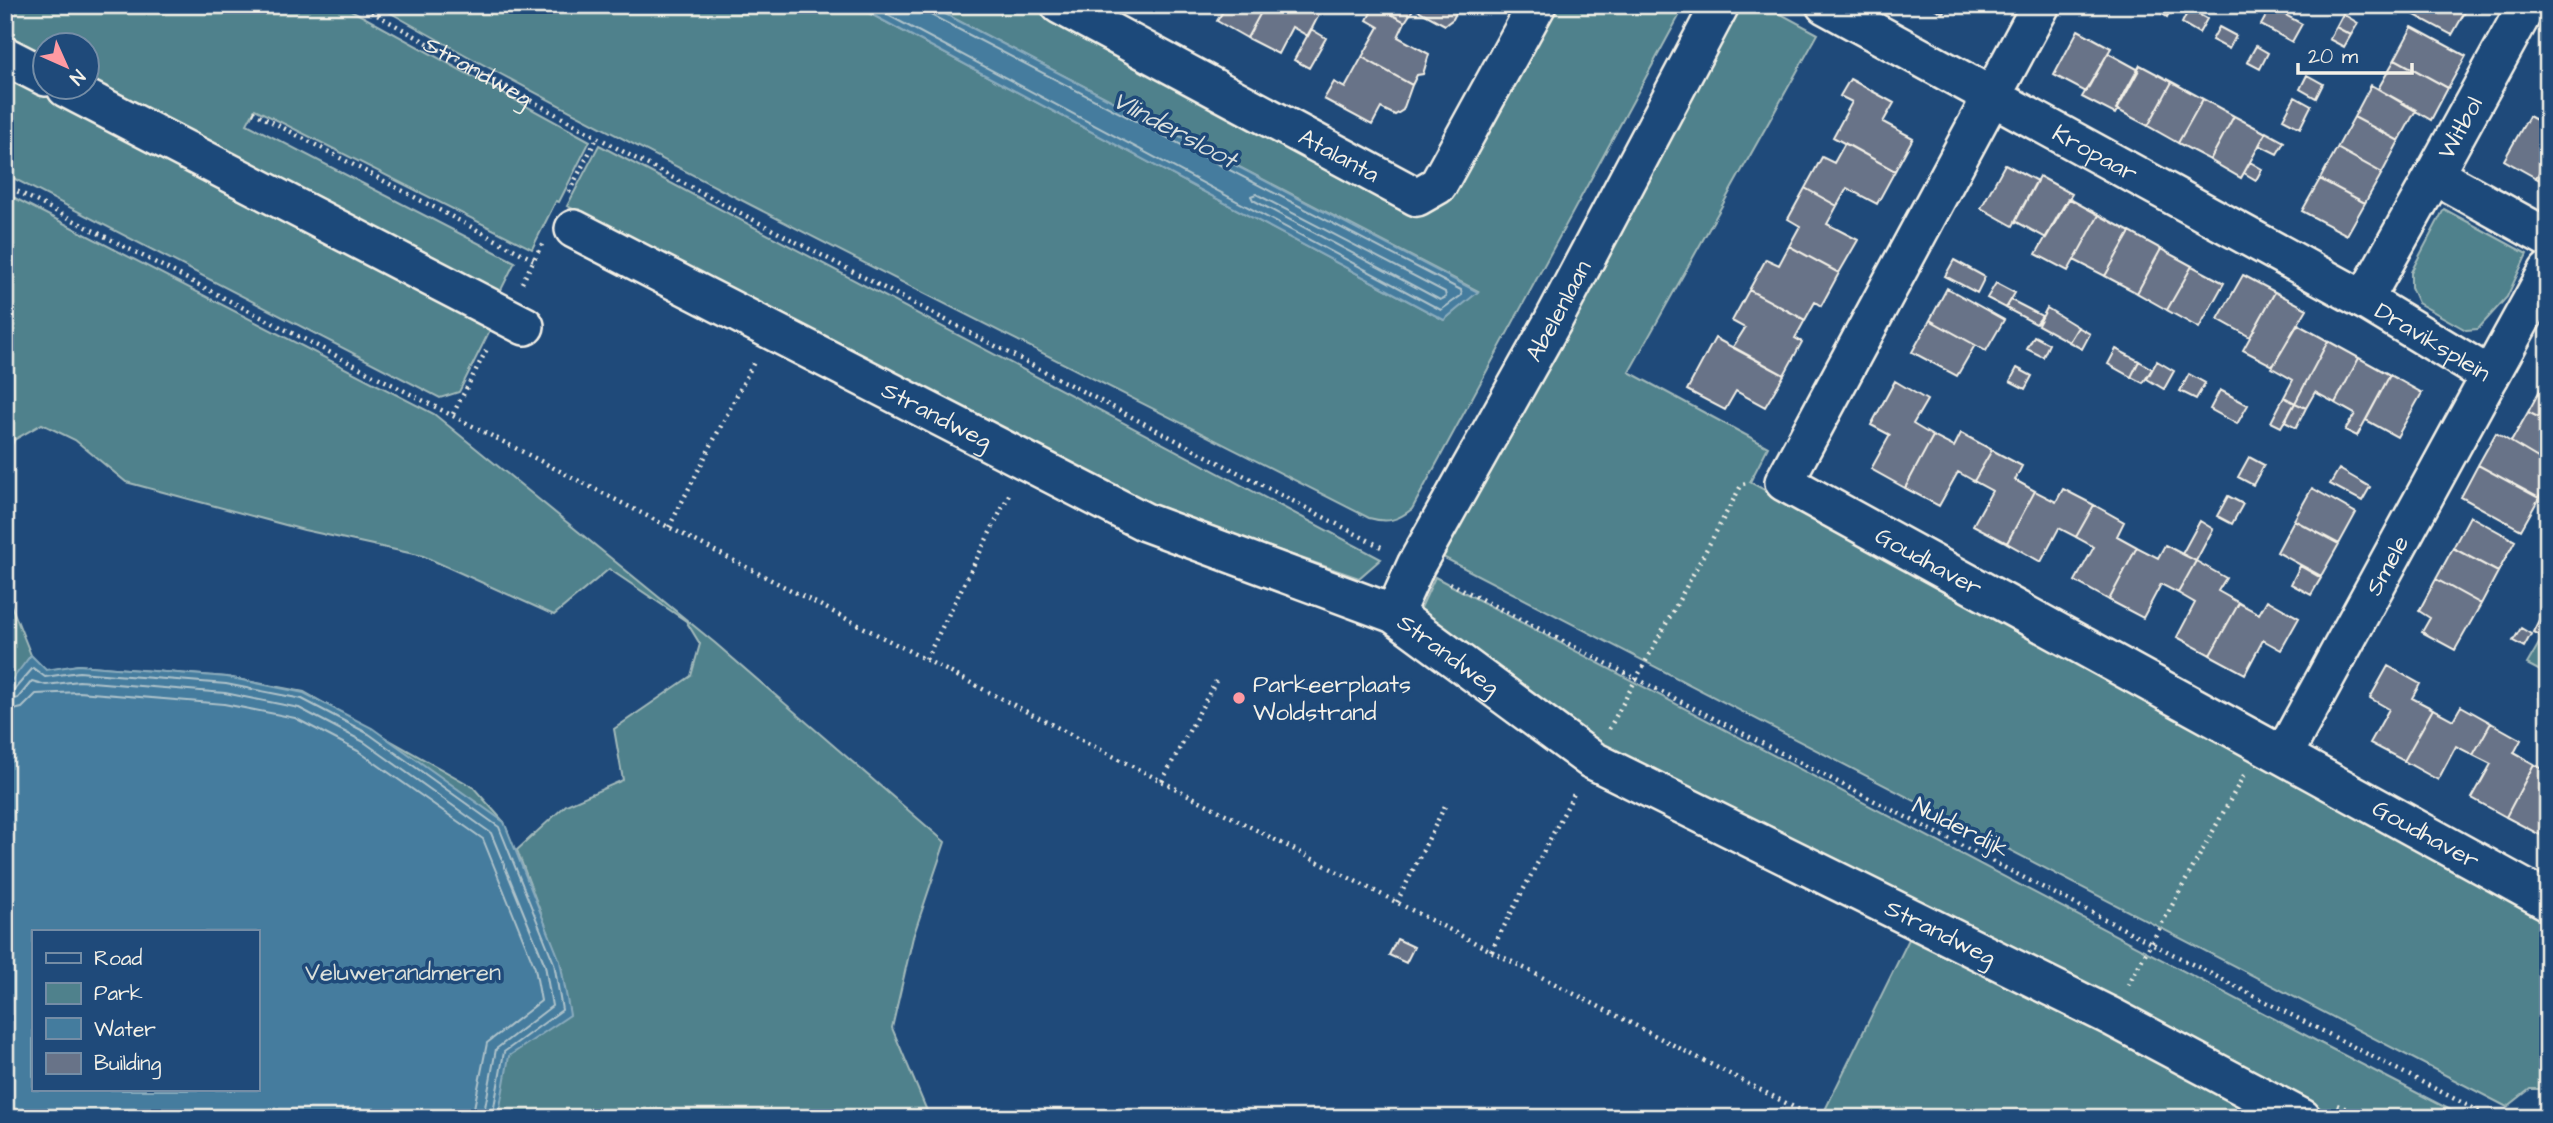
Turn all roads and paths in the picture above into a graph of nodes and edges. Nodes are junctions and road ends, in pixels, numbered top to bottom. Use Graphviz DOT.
graph roads {
  1 [pos="359,5"];
  2 [pos="1060,5"];
  3 [pos="1537,5"];
  4 [pos="1720,5"];
  5 [pos="1825,5"];
  6 [pos="2041,5"];
  7 [pos="2527,5"];
  8 [pos="5,56"];
  9 [pos="32,70"];
  10 [pos="1991,96"];
  11 [pos="93,102"];
  12 [pos="253,112"];
  13 [pos="597,138"];
  14 [pos="2434,174"];
  15 [pos="5,185"];
  16 [pos="572,186"];
  17 [pos="574,229"];
  18 [pos="2548,238"];
  19 [pos="534,260"];
  20 [pos="2548,271"];
  21 [pos="2364,300"];
  22 [pos="525,326"];
  23 [pos="771,330"];
  24 [pos="2490,376"];
  25 [pos="1026,461"];
  26 [pos="1784,482"];
  27 [pos="669,527"];
  28 [pos="1416,565"];
  29 [pos="1394,614"];
  30 [pos="926,659"];
  31 [pos="1634,678"];
  32 [pos="1216,681"];
  33 [pos="2272,749"];
  34 [pos="1592,760"];
  35 [pos="1162,781"];
  36 [pos="1446,804"];
  37 [pos="2548,901"];
  38 [pos="1397,902"];
  39 [pos="2150,944"];
  40 [pos="1491,951"];
  41 [pos="2129,984"];
  42 [pos="2548,1108"];
  43 [pos="1815,1118"];
  44 [pos="2302,1118"];
  45 [pos="2492,1118"];
  46 [pos="2536,1118"];
  1 -- 13 [label="path, Strandweg"];
  2 -- 3 [label="street, Atalanta"];
  4 -- 28 [label="street, Abelenlaan"];
  5 -- 10 [label="street, Kropaar"];
  6 -- 10 [label="street"];
  7 -- 14 [label="street, Witbol"];
  8 -- 9 [label="street"];
  10 -- 21 [label="street, Kropaar"];
  10 -- 26 [label="street"];
  11 -- 22 [label="street"];
  12 -- 19 [label="path"];
  13 -- 16 [label="path"];
  13 -- 28 [label="path, Strandweg"];
  14 -- 18 [label="street"];
  14 -- 21 [label="street, Draviksplein"];
  15 -- 27 [label="path"];
  17 -- 23 [label="street, Strandweg"];
  20 -- 24 [label="street, Draviksplein"];
  21 -- 24 [label="street, Draviksplein"];
  23 -- 25 [label="street, Strandweg"];
  23 -- 27 [label="path"];
  24 -- 33 [label="street, Smele"];
  25 -- 29 [label="street, Strandweg"];
  25 -- 30 [label="path"];
  26 -- 31 [label="path"];
  26 -- 33 [label="street, Goudhaver"];
  27 -- 30 [label="path"];
  28 -- 29 [label="street, Abelenlaan"];
  28 -- 31 [label="path, Nulderdijk"];
  29 -- 34 [label="street, Strandweg"];
  30 -- 35 [label="path"];
  31 -- 34 [label="path"];
  31 -- 39 [label="path, Nulderdijk"];
  32 -- 35 [label="path"];
  33 -- 37 [label="street, Goudhaver"];
  33 -- 39 [label="path"];
  34 -- 40 [label="path"];
  34 -- 44 [label="street, Strandweg"];
  35 -- 38 [label="path"];
  36 -- 38 [label="path"];
  38 -- 40 [label="path"];
  39 -- 41 [label="path"];
  39 -- 45 [label="path, Nulderdijk"];
  40 -- 43 [label="path"];
  42 -- 46 [label="path"];
}
